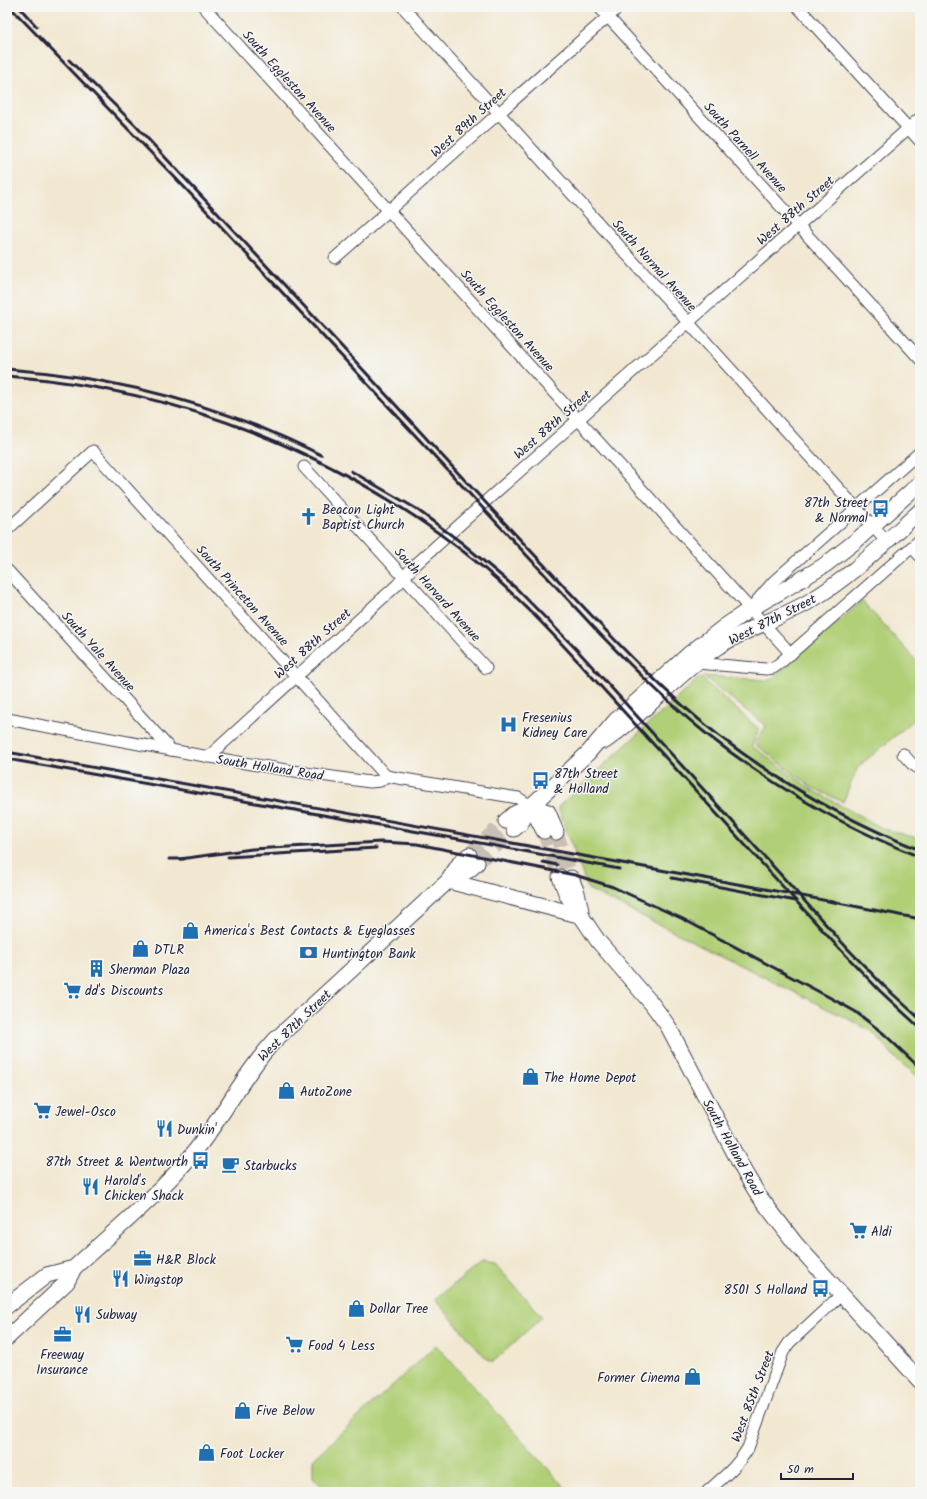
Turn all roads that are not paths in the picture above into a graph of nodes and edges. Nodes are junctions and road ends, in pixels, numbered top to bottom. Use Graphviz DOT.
graph roads {
  1 [pos="204,7"];
  2 [pos="403,7"];
  3 [pos="599,7"];
  4 [pos="619,7"];
  5 [pos="798,7"];
  6 [pos="608,16"];
  7 [pos="499,113"];
  8 [pos="920,118"];
  9 [pos="908,129"];
  10 [pos="920,142"];
  11 [pos="389,210"];
  12 [pos="799,225"];
  13 [pos="335,258"];
  14 [pos="688,323"];
  15 [pos="920,359"];
  16 [pos="579,419"];
  17 [pos="920,452"];
  18 [pos="304,467"];
  19 [pos="920,483"];
  20 [pos="856,508"];
  21 [pos="920,511"];
  22 [pos="872,526"];
  23 [pos="7,530"];
  24 [pos="886,542"];
  25 [pos="916,544"];
  26 [pos="920,556"];
  27 [pos="7,570"];
  28 [pos="404,578"];
  29 [pos="750,609"];
  30 [pos="763,625"];
  31 [pos="791,654"];
  32 [pos="697,663"];
  33 [pos="486,668"];
  34 [pos="296,675"];
  35 [pos="7,719"];
  36 [pos="171,750"];
  37 [pos="588,753"];
  38 [pos="903,754"];
  39 [pos="208,757"];
  40 [pos="920,769"];
  41 [pos="386,776"];
  42 [pos="531,806"];
  43 [pos="510,825"];
  44 [pos="550,831"];
  45 [pos="473,859"];
  46 [pos="566,877"];
  47 [pos="448,881"];
  48 [pos="582,916"];
  49 [pos="74,1268"];
  50 [pos="842,1294"];
  51 [pos="7,1306"];
  52 [pos="7,1338"];
  53 [pos="920,1381"];
  54 [pos="707,1492"];
  1 -- 11 [label="street, South Eggleston Avenue"];
  2 -- 7 [label="street, South Normal Avenue"];
  3 -- 6 [label="street, South Parnell Avenue"];
  4 -- 6 [label="street, West 89th Street"];
  5 -- 9 [label="street"];
  6 -- 7 [label="street, West 89th Street"];
  6 -- 12 [label="street, South Parnell Avenue"];
  7 -- 11 [label="street, West 89th Street"];
  7 -- 14 [label="street, South Normal Avenue"];
  8 -- 9 [label="street, West 88th Street"];
  9 -- 10 [label="street"];
  9 -- 12 [label="street, West 88th Street"];
  11 -- 13 [label="street, West 89th Street"];
  11 -- 16 [label="street, South Eggleston Avenue"];
  12 -- 14 [label="street, West 88th Street"];
  12 -- 15 [label="street, South Parnell Avenue"];
  14 -- 16 [label="street, West 88th Street"];
  14 -- 20 [label="street, South Normal Avenue"];
  16 -- 28 [label="street, West 88th Street"];
  16 -- 29 [label="street, South Eggleston Avenue"];
  17 -- 20 [label="street, West 87th Street"];
  18 -- 28 [label="street, South Harvard Avenue"];
  19 -- 22 [label="main road, West 87th Street"];
  20 -- 22 [label="street, South Normal Avenue"];
  20 -- 29 [label="street, West 87th Street"];
  21 -- 24 [label="main road, West 87th Street"];
  22 -- 24 [label="street, South Normal Avenue"];
  22 -- 29 [label="main road, West 87th Street"];
  23 -- 34 [label="street, South Princeton Avenue"];
  24 -- 30 [label="main road, West 87th Street"];
  25 -- 26 [label="street"];
  25 -- 31 [label="street, West 87th Street"];
  27 -- 36 [label="street, South Yale Avenue"];
  28 -- 33 [label="street, South Harvard Avenue"];
  28 -- 34 [label="street, West 88th Street"];
  29 -- 30 [label="street, South Eggleston Avenue"];
  29 -- 37 [label="main road, West 87th Street"];
  30 -- 31 [label="street, South Eggleston Avenue"];
  30 -- 32 [label="main road, West 87th Street"];
  31 -- 32 [label="street, West 87th Street"];
  32 -- 37 [label="main road, West 87th Street"];
  34 -- 39 [label="street, West 88th Street"];
  34 -- 41 [label="street, South Princeton Avenue"];
  35 -- 36 [label="street, South Holland Road"];
  36 -- 39 [label="street, South Holland Road"];
  37 -- 42 [label="main road, West 87th Street"];
  38 -- 40 [label="street"];
  39 -- 41 [label="street, South Holland Road"];
  41 -- 42 [label="street, South Holland Road"];
  42 -- 43 [label="main road, West 87th Street"];
  42 -- 44 [label="main road"];
  45 -- 47 [label="main road, West 87th Street"];
  46 -- 48 [label="main road, South Holland Road"];
  47 -- 48 [label="main road"];
  47 -- 49 [label="main road, West 87th Street"];
  48 -- 50 [label="main road, South Holland Road"];
  49 -- 51 [label="main road, West 87th Street"];
  49 -- 52 [label="main road, West 87th Street"];
  50 -- 53 [label="main road, South Holland Road"];
  50 -- 54 [label="street, West 85th Street"];
}
